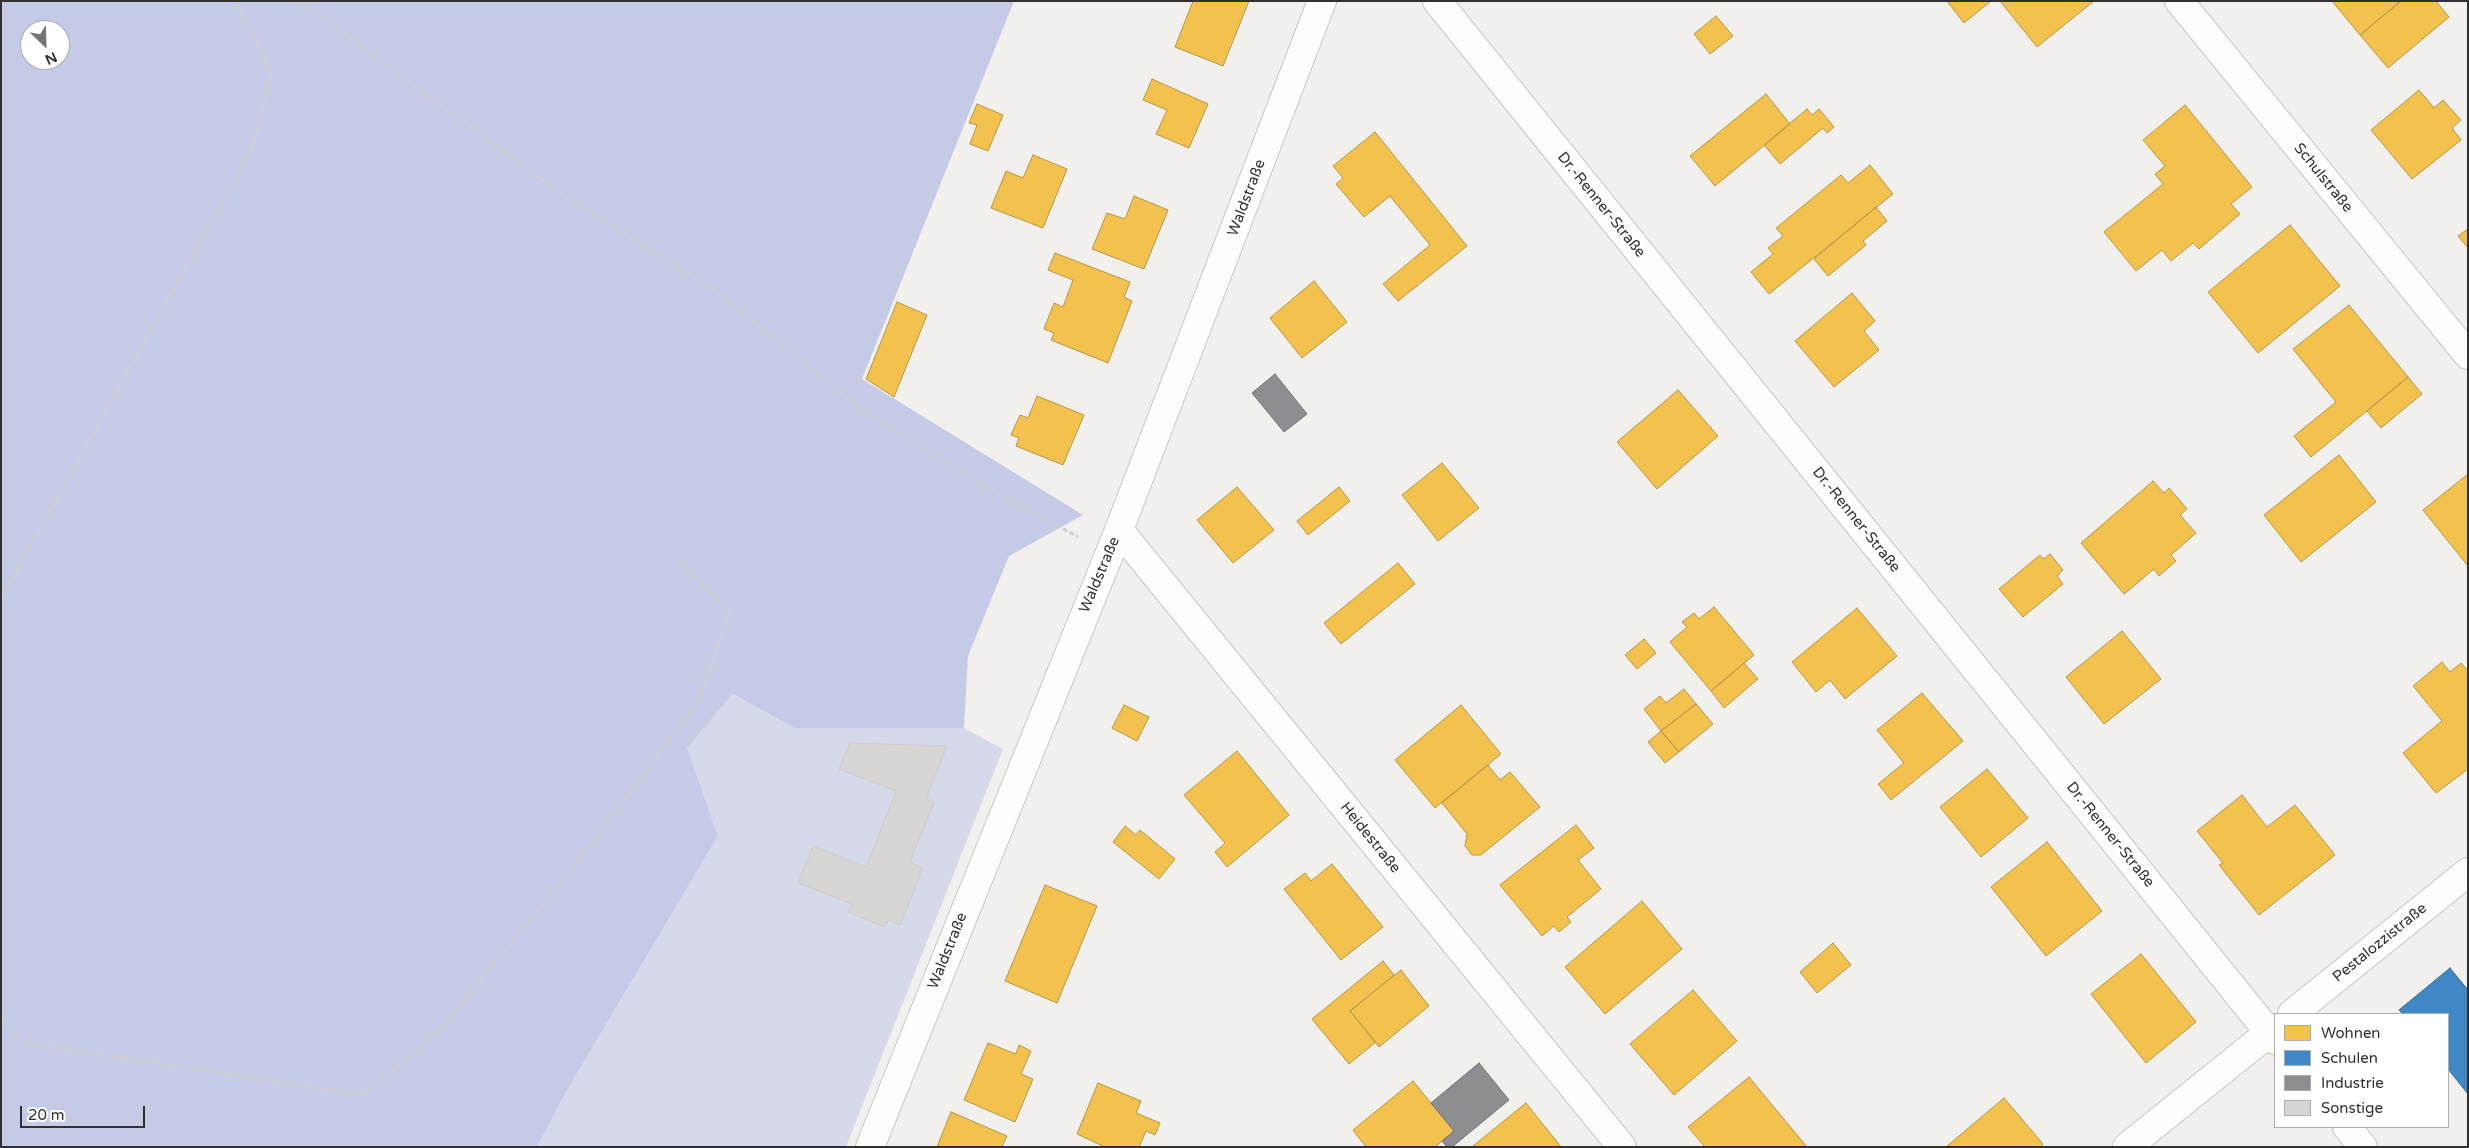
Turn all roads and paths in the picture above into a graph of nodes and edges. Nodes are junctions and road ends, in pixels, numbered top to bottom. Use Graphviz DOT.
graph roads {
  1 [pos="235,1"];
  2 [pos="299,1"];
  3 [pos="1322,1"];
  4 [pos="1436,1"];
  5 [pos="2179,1"];
  6 [pos="2468,355"];
  7 [pos="1114,541"];
  8 [pos="679,562"];
  9 [pos="1,600"];
  10 [pos="2468,872"];
  11 [pos="2293,1013"];
  12 [pos="1,1020"];
  13 [pos="2273,1033"];
  14 [pos="2348,1128"];
  15 [pos="870,1147"];
  16 [pos="1622,1147"];
  17 [pos="2127,1147"];
  18 [pos="2363,1147"];
  1 -- 9 [label="path"];
  2 -- 7 [label="path"];
  3 -- 7 [label="street, Waldstraße"];
  4 -- 13 [label="street, Dr.-Renner-Straße"];
  5 -- 6 [label="street, Schulstraße"];
  7 -- 15 [label="street, Waldstraße"];
  7 -- 16 [label="street, Heidestraße"];
  8 -- 12 [label="path"];
  10 -- 11 [label="street, Pestalozzistraße"];
  13 -- 17 [label="street"];
  14 -- 18 [label="street"];
}
